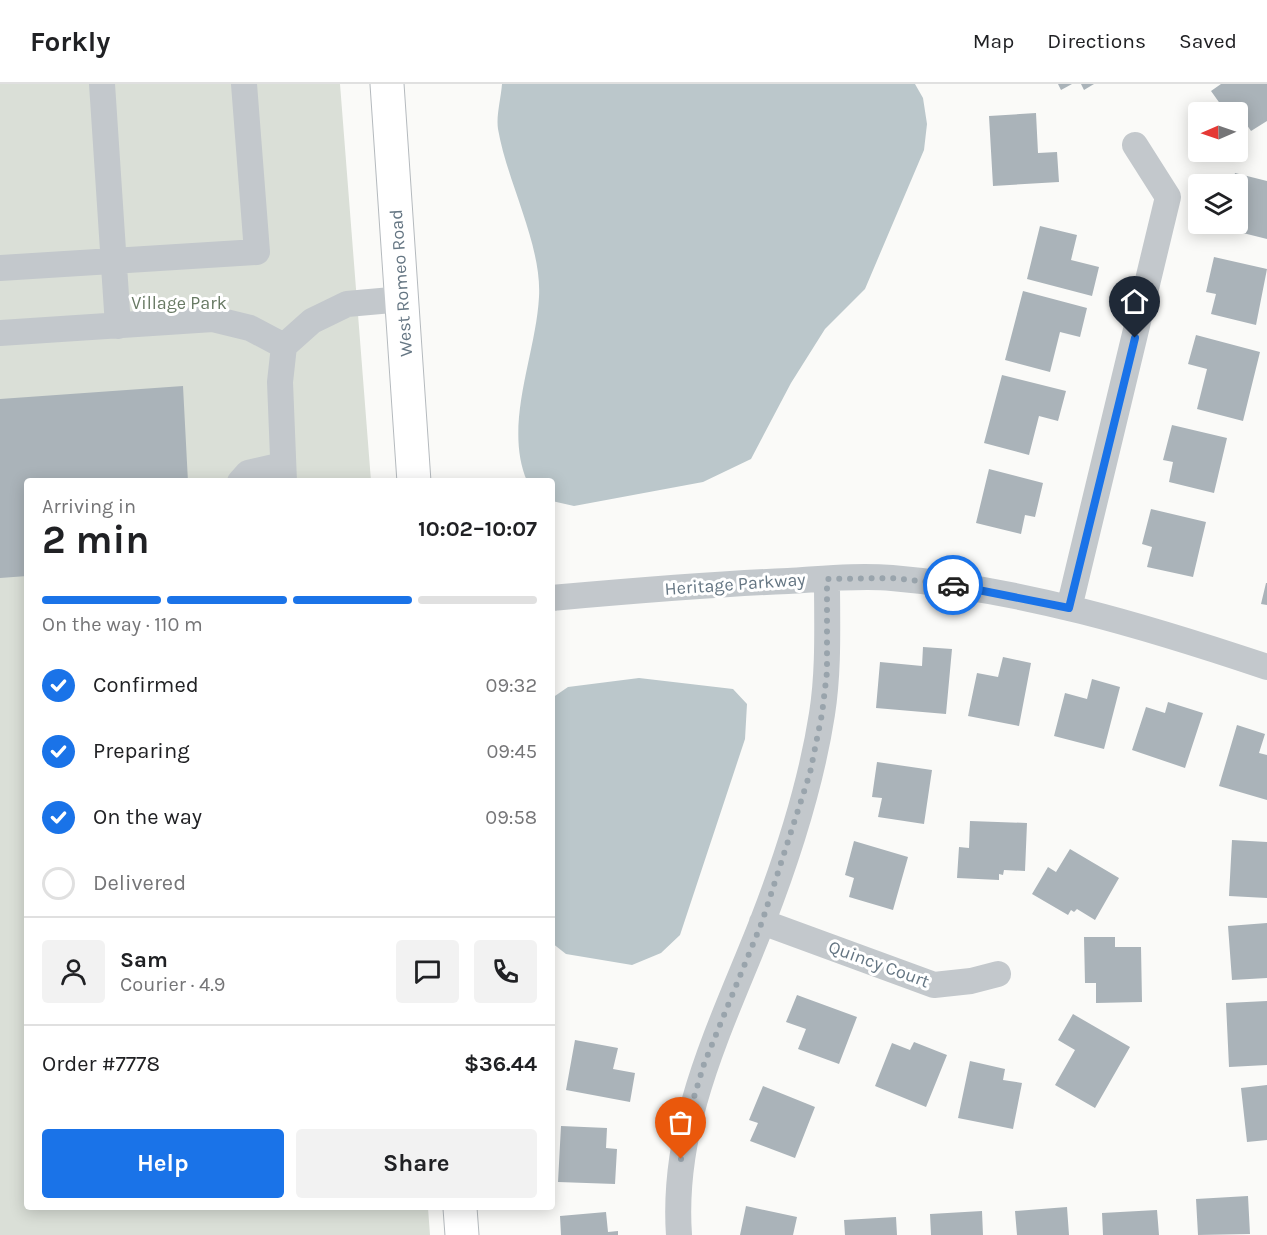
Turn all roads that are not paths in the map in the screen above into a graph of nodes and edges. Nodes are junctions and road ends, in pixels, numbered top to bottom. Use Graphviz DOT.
graph roads {
  1 [pos="102,84"];
  2 [pos="244,84"];
  3 [pos="387,84"];
  4 [pos="1135,145"];
  5 [pos="114,260"];
  6 [pos="0,268"];
  7 [pos="403,299"];
  8 [pos="117,326"];
  9 [pos="0,333"];
  10 [pos="284,346"];
  11 [pos="283,473"];
  12 [pos="244,478"];
  13 [pos="414,478"];
  14 [pos="827,579"];
  15 [pos="555,598"];
  16 [pos="1069,608"];
  17 [pos="1267,667"];
  18 [pos="762,922"];
  19 [pos="998,974"];
  20 [pos="460,1210"];
  21 [pos="462,1235"];
  22 [pos="679,1235"];
  1 -- 5 [label="street"];
  2 -- 5 [label="street"];
  3 -- 7 [label="main road, West Romeo Road"];
  4 -- 16 [label="street"];
  5 -- 6 [label="street"];
  5 -- 8 [label="street"];
  7 -- 10 [label="street"];
  7 -- 13 [label="main road, West Romeo Road"];
  8 -- 9 [label="street"];
  8 -- 10 [label="street"];
  10 -- 11 [label="street"];
  11 -- 12 [label="street"];
  14 -- 15 [label="street, Heritage Parkway"];
  14 -- 16 [label="street, Heritage Parkway"];
  14 -- 18 [label="street"];
  16 -- 17 [label="street, Heritage Parkway"];
  18 -- 19 [label="street, Quincy Court"];
  18 -- 22 [label="street"];
  20 -- 21 [label="main road"];
}
